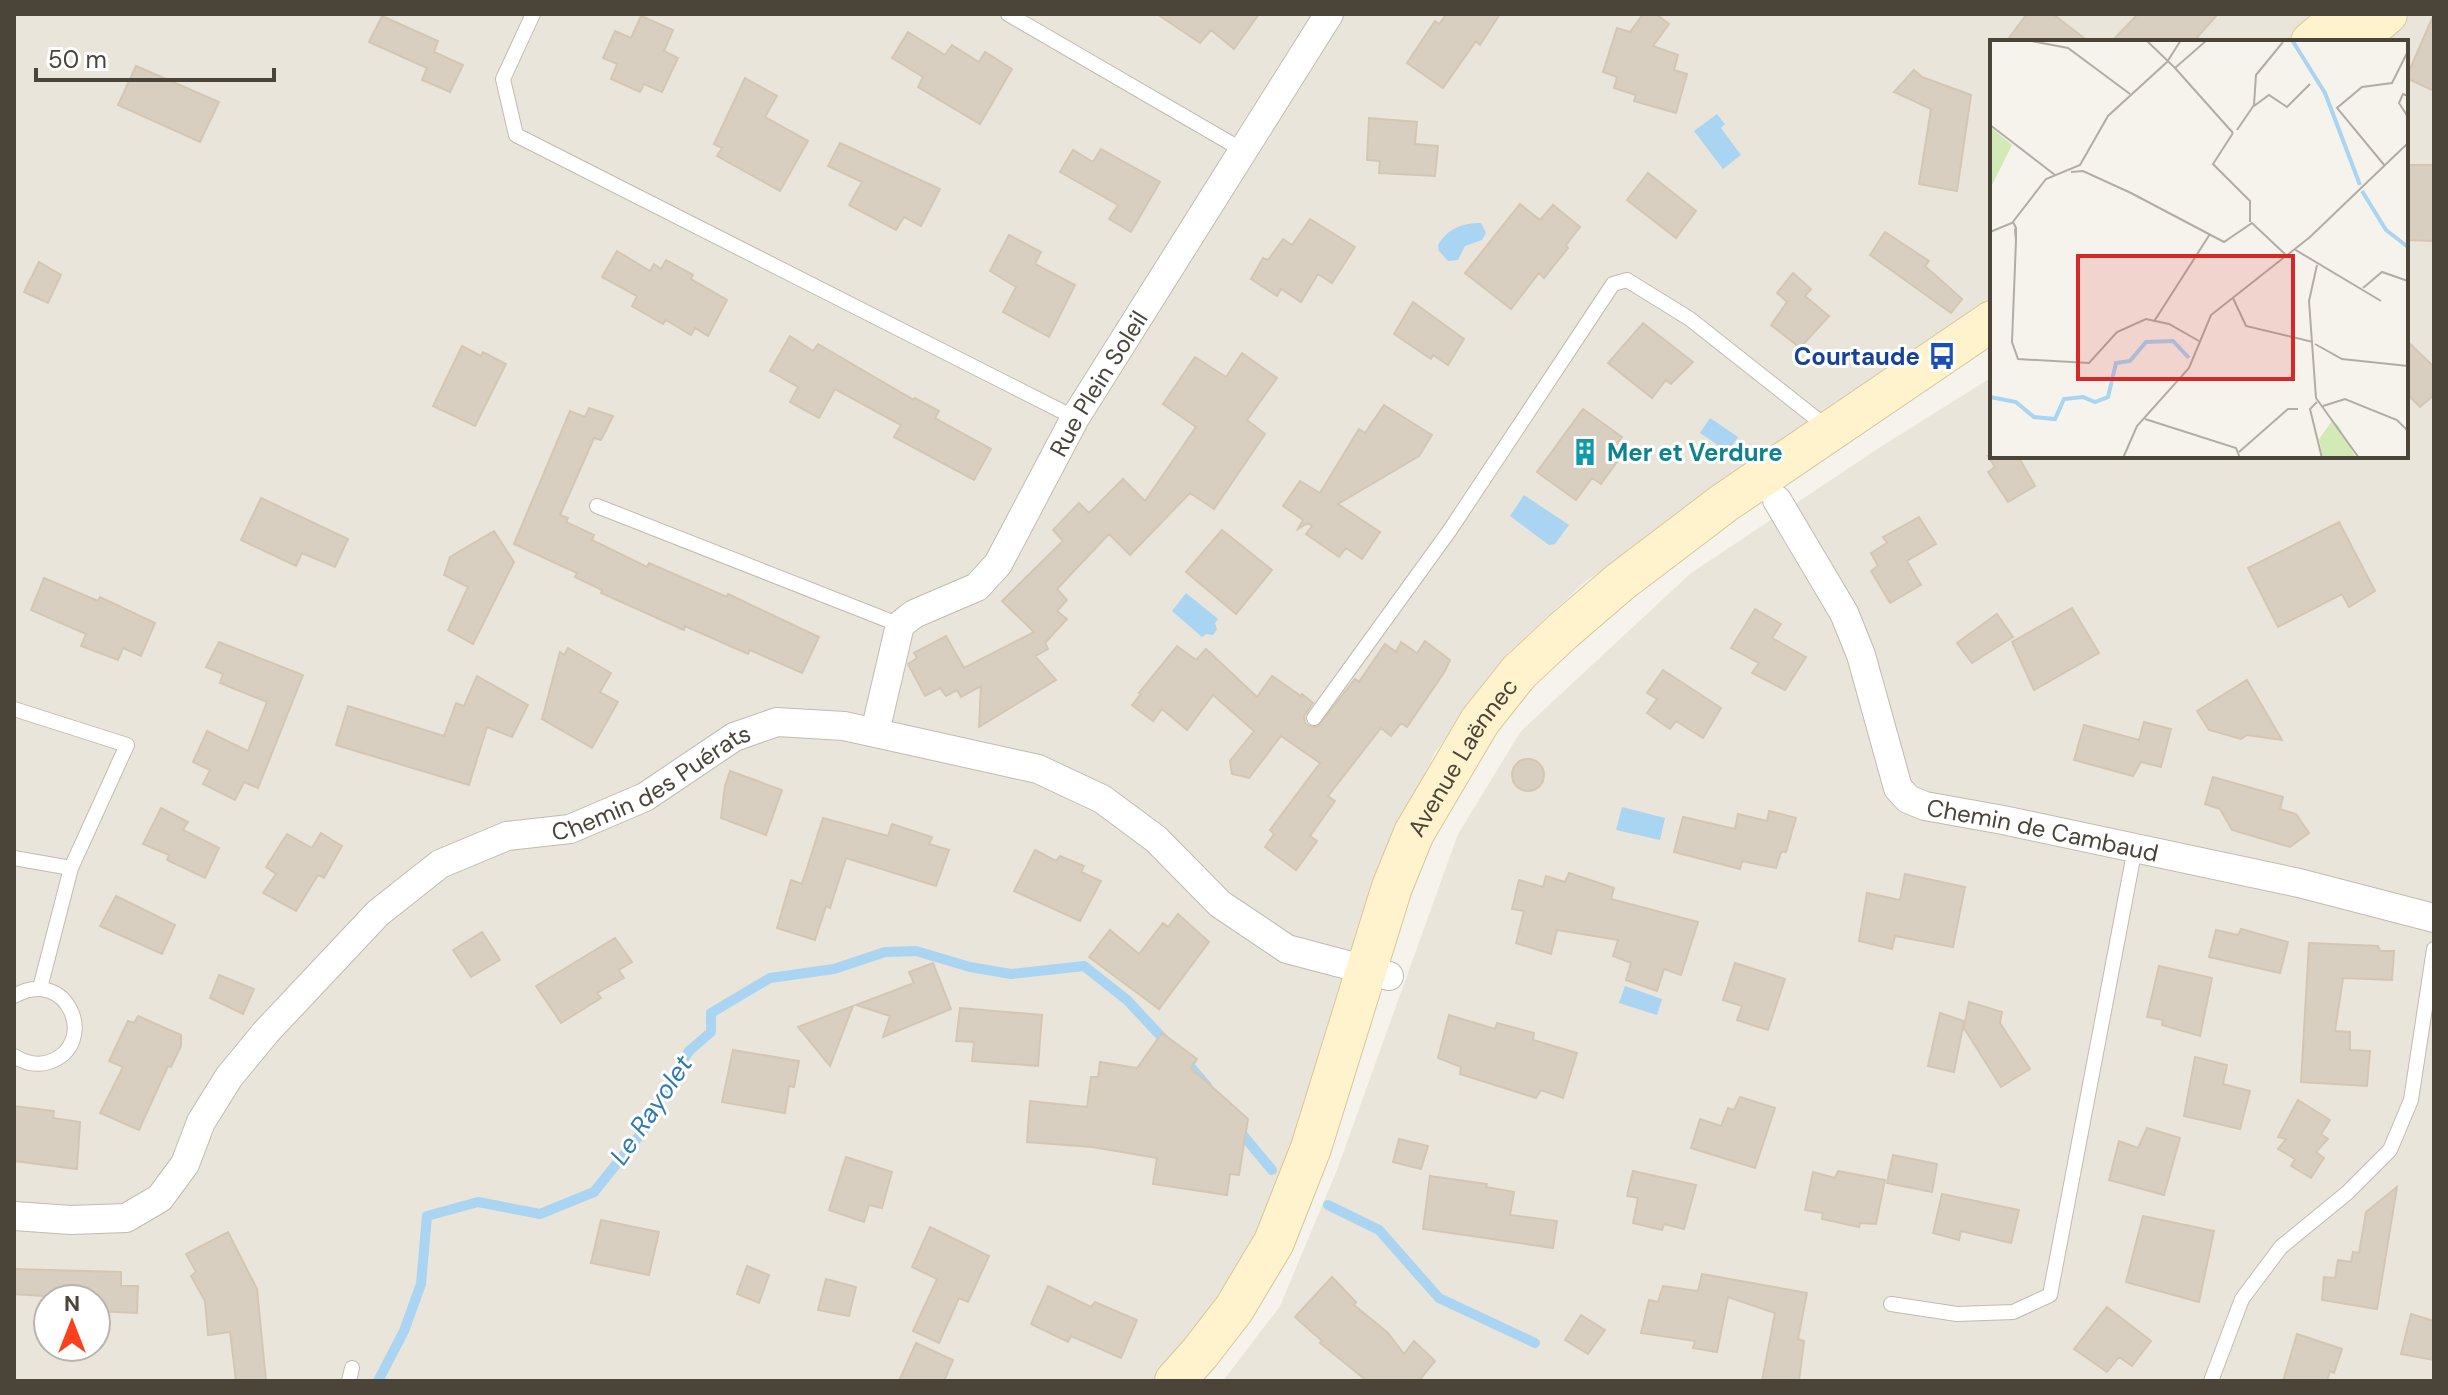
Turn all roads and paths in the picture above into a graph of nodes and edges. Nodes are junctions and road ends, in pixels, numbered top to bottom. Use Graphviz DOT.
graph roads {
  1 [pos="533,14"];
  2 [pos="1008,14"];
  3 [pos="1329,14"];
  4 [pos="2344,14"];
  5 [pos="2387,14"];
  6 [pos="2313,40"];
  7 [pos="2355,40"];
  8 [pos="1244,151"];
  9 [pos="1990,322"];
  10 [pos="1990,356"];
  11 [pos="1075,418"];
  12 [pos="1831,430"];
  13 [pos="1770,489"];
  14 [pos="597,506"];
  15 [pos="900,625"];
  16 [pos="14,709"];
  17 [pos="1314,718"];
  18 [pos="875,732"];
  19 [pos="2135,848"];
  20 [pos="14,858"];
  21 [pos="71,868"];
  22 [pos="2434,918"];
  23 [pos="2434,949"];
  24 [pos="1377,973"];
  25 [pos="40,988"];
  26 [pos="14,996"];
  27 [pos="14,1056"];
  28 [pos="14,1216"];
  29 [pos="1891,1304"];
  30 [pos="1175,1381"];
  31 [pos="1207,1381"];
  32 [pos="2211,1381"];
  1 -- 11 [label="lane"];
  2 -- 8 [label="lane"];
  3 -- 8 [label="street, Rue Plein Soleil"];
  4 -- 6 [label="main road"];
  5 -- 7 [label="main road"];
  8 -- 11 [label="street, Rue Plein Soleil"];
  9 -- 12 [label="main road, Avenue Laënnec"];
  10 -- 13 [label="main road, Avenue Laënnec"];
  11 -- 15 [label="street, Rue Plein Soleil"];
  12 -- 13 [label="main road, Avenue Laënnec"];
  12 -- 17 [label="lane"];
  13 -- 19 [label="street, Chemin de Cambaud"];
  13 -- 24 [label="main road, Avenue Laënnec"];
  14 -- 15 [label="lane"];
  15 -- 18 [label="street"];
  16 -- 21 [label="lane"];
  18 -- 24 [label="street, Chemin des Puérats"];
  18 -- 28 [label="street, Chemin des Puérats"];
  19 -- 22 [label="street, Chemin de Cambaud"];
  19 -- 29 [label="lane"];
  20 -- 21 [label="lane"];
  21 -- 25 [label="lane"];
  23 -- 32 [label="lane"];
  24 -- 30 [label="main road, Avenue Laënnec"];
  24 -- 31 [label="main road, Avenue Laënnec"];
  25 -- 26 [label="lane"];
  25 -- 27 [label="lane"];
}
